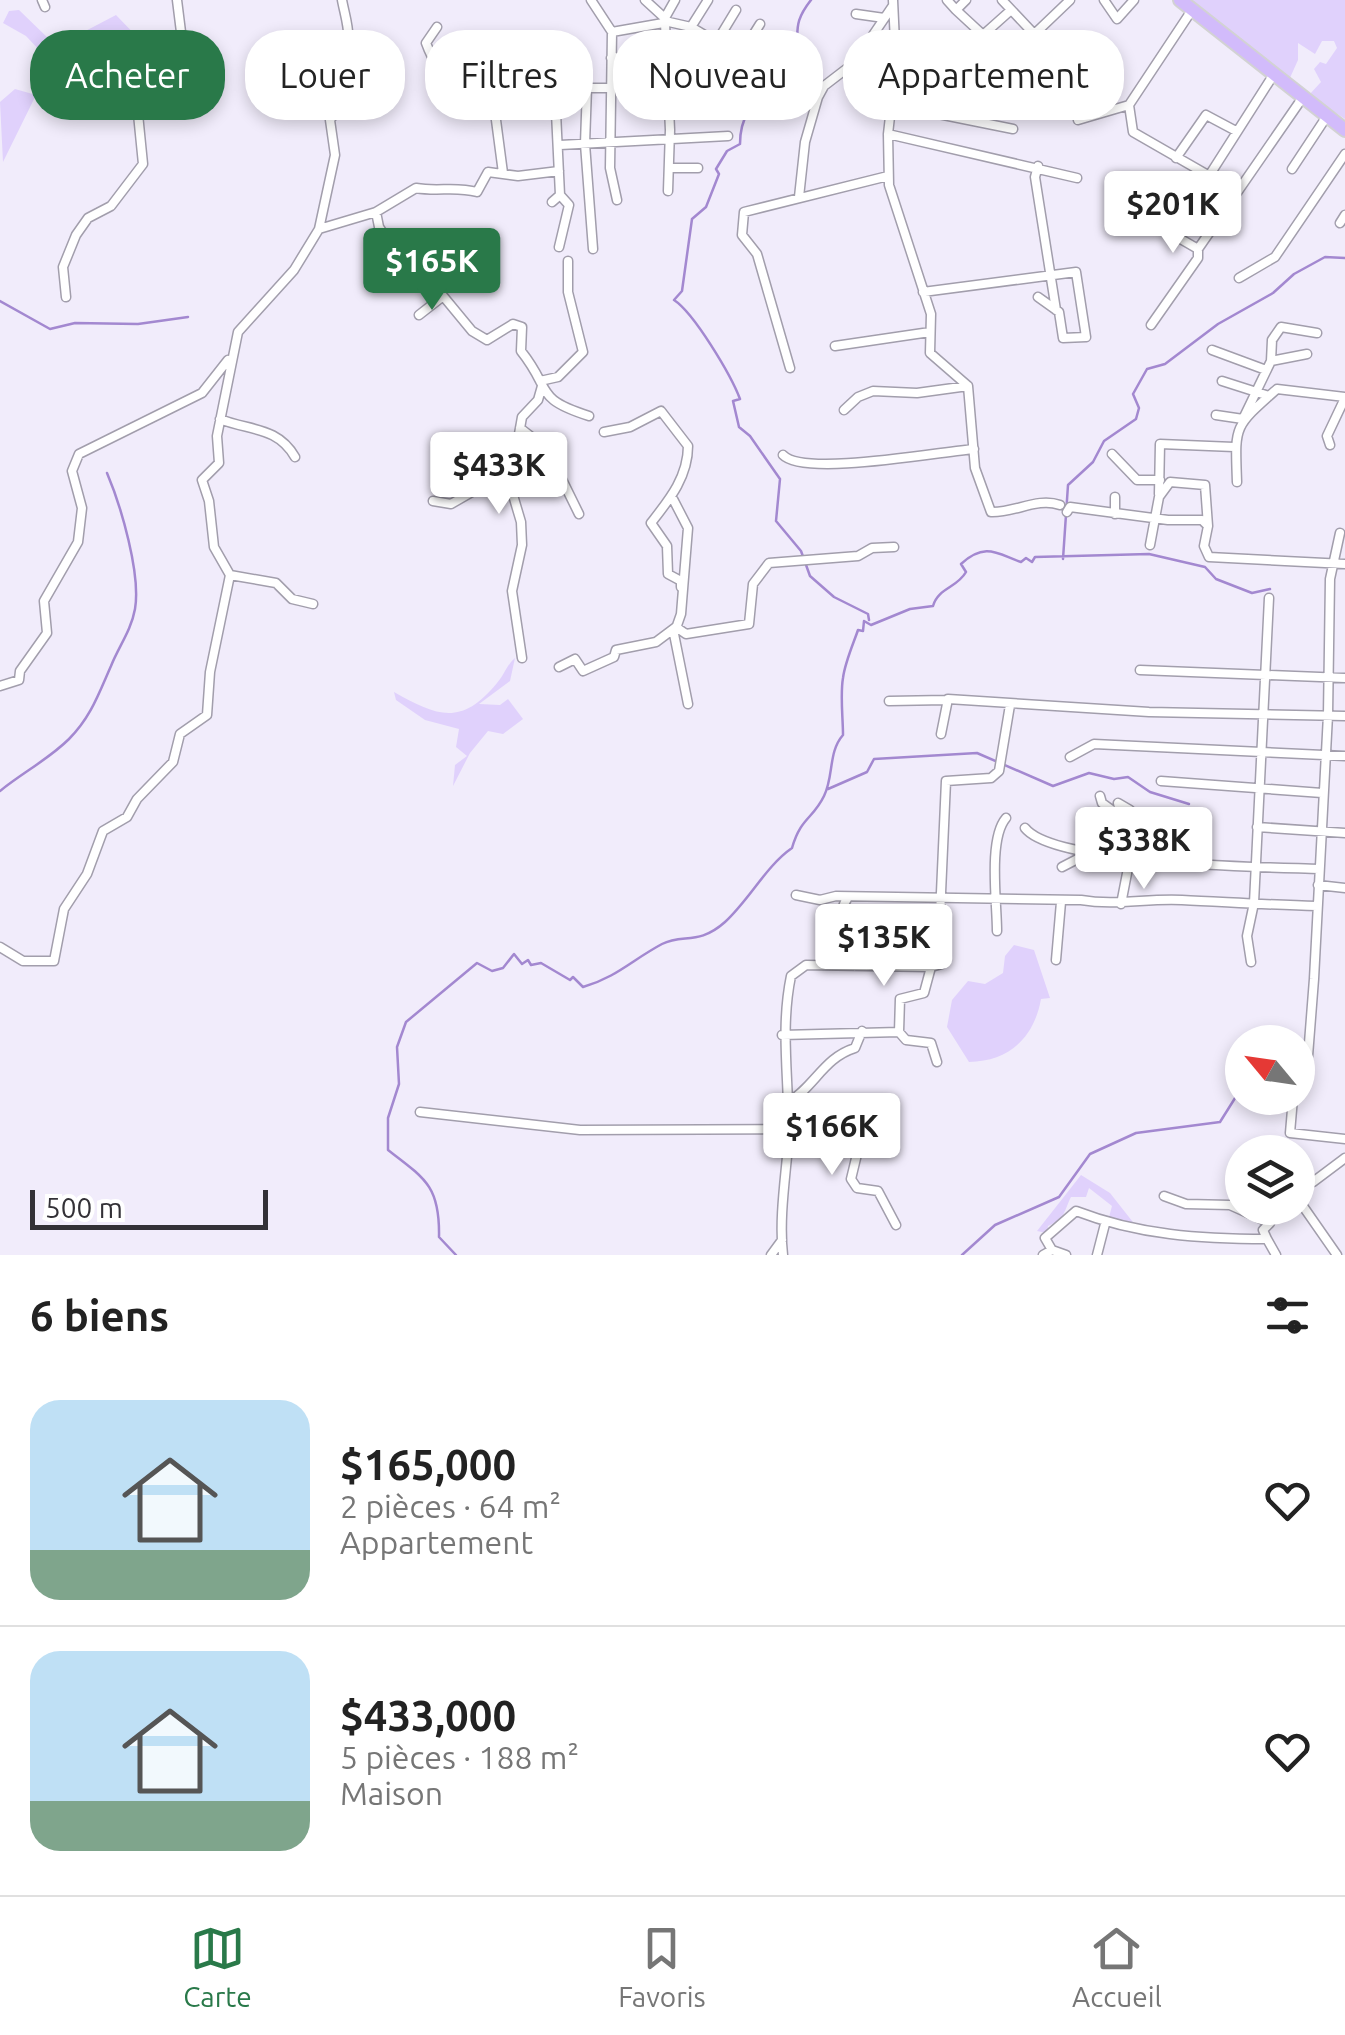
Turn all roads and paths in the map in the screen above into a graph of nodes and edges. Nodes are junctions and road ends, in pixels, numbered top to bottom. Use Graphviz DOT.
graph roads {
  1 [pos="178,0"];
  2 [pos="342,0"];
  3 [pos="591,0"];
  4 [pos="645,0"];
  5 [pos="676,0"];
  6 [pos="708,0"];
  7 [pos="947,0"];
  8 [pos="966,0"];
  9 [pos="1002,0"];
  10 [pos="1070,0"];
  11 [pos="1104,0"];
  12 [pos="1134,0"];
  13 [pos="1180,0"];
  14 [pos="893,3"];
  15 [pos="736,10"];
  16 [pos="956,10"];
  17 [pos="1012,10"];
  18 [pos="1192,10"];
  19 [pos="856,14"];
  20 [pos="884,18"];
  21 [pos="667,21"];
  22 [pos="760,24"];
  23 [pos="437,27"];
  24 [pos="692,27"];
  25 [pos="667,30"];
  26 [pos="696,30"];
  27 [pos="726,30"];
  28 [pos="756,30"];
  29 [pos="875,30"];
  30 [pos="894,30"];
  31 [pos="1030,30"];
  32 [pos="1042,30"];
  33 [pos="612,32"];
  34 [pos="611,58"];
  35 [pos="843,72"];
  36 [pos="1274,74"];
  37 [pos="593,88"];
  38 [pos="609,88"];
  39 [pos="1303,96"];
  40 [pos="1129,105"];
  41 [pos="1124,106"];
  42 [pos="1327,116"];
  43 [pos="559,120"];
  44 [pos="584,120"];
  45 [pos="669,120"];
  46 [pos="890,120"];
  47 [pos="968,120"];
  48 [pos="1013,129"];
  49 [pos="1345,130"];
  50 [pos="1236,131"];
  51 [pos="888,134"];
  52 [pos="728,136"];
  53 [pos="670,141"];
  54 [pos="611,143"];
  55 [pos="582,144"];
  56 [pos="560,145"];
  57 [pos="1345,154"];
  58 [pos="1176,158"];
  59 [pos="1038,166"];
  60 [pos="559,167"];
  61 [pos="669,168"];
  62 [pos="698,168"];
  63 [pos="1292,169"];
  64 [pos="503,174"];
  65 [pos="888,176"];
  66 [pos="1077,178"];
  67 [pos="1207,178"];
  68 [pos="668,191"];
  69 [pos="560,194"];
  70 [pos="799,197"];
  71 [pos="1231,198"];
  72 [pos="617,200"];
  73 [pos="552,202"];
  74 [pos="376,212"];
  75 [pos="319,229"];
  76 [pos="559,247"];
  77 [pos="594,249"];
  78 [pos="1198,249"];
  79 [pos="568,262"];
  80 [pos="1050,275"];
  81 [pos="1239,278"];
  82 [pos="923,292"];
  83 [pos="66,297"];
  84 [pos="442,297"];
  85 [pos="1038,298"];
  86 [pos="1056,310"];
  87 [pos="420,315"];
  88 [pos="1150,325"];
  89 [pos="930,332"];
  90 [pos="1317,333"];
  91 [pos="835,346"];
  92 [pos="1212,350"];
  93 [pos="1307,354"];
  94 [pos="231,356"];
  95 [pos="1268,366"];
  96 [pos="790,368"];
  97 [pos="1222,382"];
  98 [pos="541,384"];
  99 [pos="968,386"];
  100 [pos="1253,392"];
  101 [pos="1269,396"];
  102 [pos="1345,398"];
  103 [pos="844,410"];
  104 [pos="1216,415"];
  105 [pos="589,416"];
  106 [pos="220,419"];
  107 [pos="1243,419"];
  108 [pos="520,428"];
  109 [pos="604,432"];
  110 [pos="1330,445"];
  111 [pos="1234,447"];
  112 [pos="974,449"];
  113 [pos="1112,454"];
  114 [pos="783,455"];
  115 [pos="518,456"];
  116 [pos="295,457"];
  117 [pos="1160,480"];
  118 [pos="1170,482"];
  119 [pos="1237,482"];
  120 [pos="1115,497"];
  121 [pos="1158,497"];
  122 [pos="674,499"];
  123 [pos="433,501"];
  124 [pos="578,514"];
  125 [pos="1116,514"];
  126 [pos="1156,518"];
  127 [pos="1208,526"];
  128 [pos="1340,533"];
  129 [pos="1150,545"];
  130 [pos="894,547"];
  131 [pos="1332,564"];
  132 [pos="1345,564"];
  133 [pos="230,574"];
  134 [pos="681,587"];
  135 [pos="1269,598"];
  136 [pos="313,604"];
  137 [pos="676,627"];
  138 [pos="522,658"];
  139 [pos="559,667"];
  140 [pos="1140,670"];
  141 [pos="1264,676"];
  142 [pos="1328,677"];
  143 [pos="1345,678"];
  144 [pos="0,686"];
  145 [pos="888,700"];
  146 [pos="946,700"];
  147 [pos="688,704"];
  148 [pos="1010,705"];
  149 [pos="1262,714"];
  150 [pos="1328,715"];
  151 [pos="1345,716"];
  152 [pos="941,734"];
  153 [pos="1260,751"];
  154 [pos="1324,756"];
  155 [pos="1345,756"];
  156 [pos="1070,757"];
  157 [pos="1161,781"];
  158 [pos="1261,788"];
  159 [pos="1322,793"];
  160 [pos="1100,796"];
  161 [pos="1006,818"];
  162 [pos="1257,827"];
  163 [pos="1025,828"];
  164 [pos="1319,830"];
  165 [pos="1345,832"];
  166 [pos="1090,852"];
  167 [pos="1129,857"];
  168 [pos="1256,866"];
  169 [pos="1062,867"];
  170 [pos="1319,869"];
  171 [pos="1318,885"];
  172 [pos="1345,888"];
  173 [pos="796,895"];
  174 [pos="848,899"];
  175 [pos="997,900"];
  176 [pos="943,901"];
  177 [pos="1060,902"];
  178 [pos="1254,903"];
  179 [pos="1121,904"];
  180 [pos="1317,906"];
  181 [pos="997,931"];
  182 [pos="0,946"];
  183 [pos="1056,960"];
  184 [pos="1251,962"];
  185 [pos="856,966"];
  186 [pos="931,967"];
  187 [pos="1310,1025"];
  188 [pos="862,1031"];
  189 [pos="899,1032"];
  190 [pos="782,1036"];
  191 [pos="937,1062"];
  192 [pos="786,1104"];
  193 [pos="420,1112"];
  194 [pos="1292,1115"];
  195 [pos="787,1128"];
  196 [pos="1345,1139"];
  197 [pos="1345,1158"];
  198 [pos="1315,1180"];
  199 [pos="1164,1196"];
  200 [pos="1315,1223"];
  201 [pos="1105,1224"];
  202 [pos="896,1225"];
  203 [pos="1267,1239"];
  204 [pos="782,1240"];
  205 [pos="1052,1250"];
  206 [pos="771,1255"];
  207 [pos="784,1255"];
  208 [pos="1043,1255"];
  209 [pos="1066,1255"];
  210 [pos="1097,1255"];
  211 [pos="1276,1255"];
  212 [pos="1337,1255"];
  1 -- 83 [label="street"];
  2 -- 75 [label="street"];
  3 -- 33 [label="street"];
  4 -- 21 [label="street"];
  5 -- 21 [label="street"];
  6 -- 24 [label="street"];
  7 -- 16 [label="street"];
  8 -- 16 [label="street"];
  9 -- 17 [label="street"];
  10 -- 32 [label="street"];
  11 -- 12 [label="street"];
  13 -- 18 [label="highway"];
  14 -- 20 [label="street"];
  14 -- 30 [label="street"];
  15 -- 27 [label="street"];
  16 -- 17 [label="street"];
  17 -- 31 [label="street"];
  18 -- 36 [label="highway"];
  18 -- 40 [label="street"];
  19 -- 20 [label="street"];
  20 -- 29 [label="street"];
  21 -- 24 [label="street"];
  21 -- 25 [label="street"];
  21 -- 33 [label="street"];
  22 -- 28 [label="street"];
  23 -- 64 [label="street"];
  24 -- 26 [label="street"];
  33 -- 34 [label="street"];
  34 -- 38 [label="street"];
  35 -- 70 [label="street"];
  36 -- 39 [label="highway"];
  36 -- 50 [label="street"];
  37 -- 38 [label="street"];
  38 -- 54 [label="street"];
  39 -- 42 [label="highway"];
  39 -- 71 [label="street"];
  40 -- 41 [label="street"];
  40 -- 58 [label="street"];
  42 -- 49 [label="highway"];
  42 -- 63 [label="street"];
  43 -- 56 [label="street"];
  44 -- 55 [label="street"];
  45 -- 53 [label="street"];
  46 -- 51 [label="street"];
  47 -- 48 [label="street"];
  50 -- 58 [label="street"];
  50 -- 67 [label="street"];
  51 -- 59 [label="street"];
  51 -- 65 [label="street"];
  52 -- 53 [label="street"];
  53 -- 54 [label="street"];
  53 -- 61 [label="street"];
  54 -- 55 [label="street"];
  54 -- 72 [label="street"];
  55 -- 56 [label="street"];
  55 -- 60 [label="street"];
  55 -- 77 [label="street"];
  56 -- 60 [label="street"];
  57 -- 81 [label="street"];
  58 -- 67 [label="street"];
  59 -- 66 [label="street"];
  59 -- 80 [label="street"];
  60 -- 64 [label="street"];
  60 -- 69 [label="street"];
  61 -- 62 [label="street"];
  61 -- 68 [label="street"];
  64 -- 74 [label="street"];
  65 -- 70 [label="street"];
  65 -- 82 [label="street"];
  67 -- 71 [label="street"];
  67 -- 78 [label="street"];
  69 -- 73 [label="street"];
  69 -- 76 [label="street"];
  70 -- 96 [label="street"];
  71 -- 78 [label="street"];
  74 -- 75 [label="street"];
  74 -- 84 [label="street"];
  75 -- 94 [label="street"];
  78 -- 88 [label="street"];
  79 -- 98 [label="street"];
  80 -- 82 [label="street"];
  80 -- 86 [label="street"];
  80 -- 86 [label="street"];
  82 -- 89 [label="street"];
  84 -- 87 [label="street"];
  84 -- 98 [label="street"];
  85 -- 86 [label="street"];
  89 -- 91 [label="street"];
  89 -- 99 [label="street"];
  90 -- 95 [label="street"];
  92 -- 95 [label="street"];
  93 -- 95 [label="street"];
  94 -- 106 [label="street"];
  94 -- 144 [label="street"];
  95 -- 100 [label="street"];
  97 -- 100 [label="street"];
  98 -- 105 [label="street"];
  98 -- 108 [label="street"];
  99 -- 103 [label="street"];
  99 -- 112 [label="street"];
  100 -- 101 [label="street"];
  100 -- 107 [label="street"];
  101 -- 102 [label="street"];
  101 -- 107 [label="street"];
  102 -- 110 [label="street"];
  104 -- 107 [label="street"];
  106 -- 116 [label="street"];
  106 -- 133 [label="street"];
  107 -- 111 [label="street"];
  108 -- 115 [label="street"];
  108 -- 124 [label="street"];
  109 -- 122 [label="street"];
  111 -- 117 [label="street"];
  111 -- 119 [label="street"];
  112 -- 114 [label="street"];
  112 -- 125 [label="street"];
  113 -- 117 [label="street"];
  115 -- 123 [label="street"];
  115 -- 138 [label="street"];
  117 -- 118 [label="street"];
  117 -- 121 [label="street"];
  118 -- 121 [label="street"];
  118 -- 127 [label="street"];
  120 -- 125 [label="street"];
  121 -- 126 [label="street"];
  122 -- 134 [label="street"];
  122 -- 134 [label="street"];
  125 -- 126 [label="street"];
  126 -- 127 [label="street"];
  126 -- 129 [label="street"];
  127 -- 131 [label="street"];
  128 -- 131 [label="street"];
  130 -- 137 [label="street"];
  131 -- 132 [label="street"];
  131 -- 142 [label="street"];
  133 -- 136 [label="street"];
  133 -- 182 [label="street"];
  134 -- 137 [label="street"];
  135 -- 141 [label="street"];
  137 -- 139 [label="street"];
  137 -- 147 [label="street"];
  140 -- 141 [label="street"];
  141 -- 142 [label="street"];
  141 -- 149 [label="street"];
  142 -- 143 [label="street"];
  142 -- 150 [label="street"];
  145 -- 146 [label="street"];
  146 -- 148 [label="street"];
  146 -- 152 [label="street"];
  148 -- 149 [label="street"];
  148 -- 176 [label="street"];
  149 -- 150 [label="street"];
  149 -- 153 [label="street"];
  150 -- 151 [label="street"];
  150 -- 154 [label="street"];
  153 -- 154 [label="street"];
  153 -- 156 [label="street"];
  153 -- 158 [label="street"];
  154 -- 155 [label="street"];
  154 -- 159 [label="street"];
  157 -- 158 [label="street"];
  158 -- 159 [label="street"];
  158 -- 162 [label="street"];
  159 -- 164 [label="street"];
  160 -- 167 [label="street"];
  161 -- 175 [label="street"];
  162 -- 164 [label="street"];
  162 -- 168 [label="street"];
  163 -- 166 [label="street"];
  164 -- 165 [label="street"];
  164 -- 170 [label="street"];
  166 -- 167 [label="street"];
  166 -- 169 [label="street"];
  167 -- 168 [label="street"];
  167 -- 179 [label="street"];
  168 -- 170 [label="street"];
  168 -- 178 [label="street"];
  170 -- 171 [label="street"];
  171 -- 172 [label="street"];
  171 -- 180 [label="street"];
  173 -- 174 [label="street"];
  174 -- 176 [label="street"];
  174 -- 185 [label="street"];
  175 -- 176 [label="street"];
  175 -- 177 [label="street"];
  175 -- 181 [label="street"];
  176 -- 186 [label="street"];
  177 -- 179 [label="street"];
  177 -- 183 [label="street"];
  178 -- 179 [label="street"];
  178 -- 180 [label="street"];
  178 -- 184 [label="street"];
  180 -- 187 [label="street"];
  185 -- 186 [label="street"];
  185 -- 190 [label="street"];
  186 -- 189 [label="street"];
  188 -- 189 [label="street"];
  188 -- 190 [label="street"];
  188 -- 192 [label="street"];
  189 -- 191 [label="street"];
  190 -- 192 [label="street"];
  192 -- 195 [label="street"];
  193 -- 195 [label="street"];
  194 -- 196 [label="street"];
  195 -- 202 [label="street"];
  195 -- 204 [label="street"];
  197 -- 198 [label="street"];
  199 -- 203 [label="street"];
  200 -- 212 [label="street"];
  201 -- 203 [label="street"];
  201 -- 205 [label="street"];
  201 -- 210 [label="street"];
  203 -- 211 [label="street"];
  204 -- 206 [label="street"];
  204 -- 207 [label="street"];
  205 -- 208 [label="street"];
  205 -- 209 [label="street"];
}
